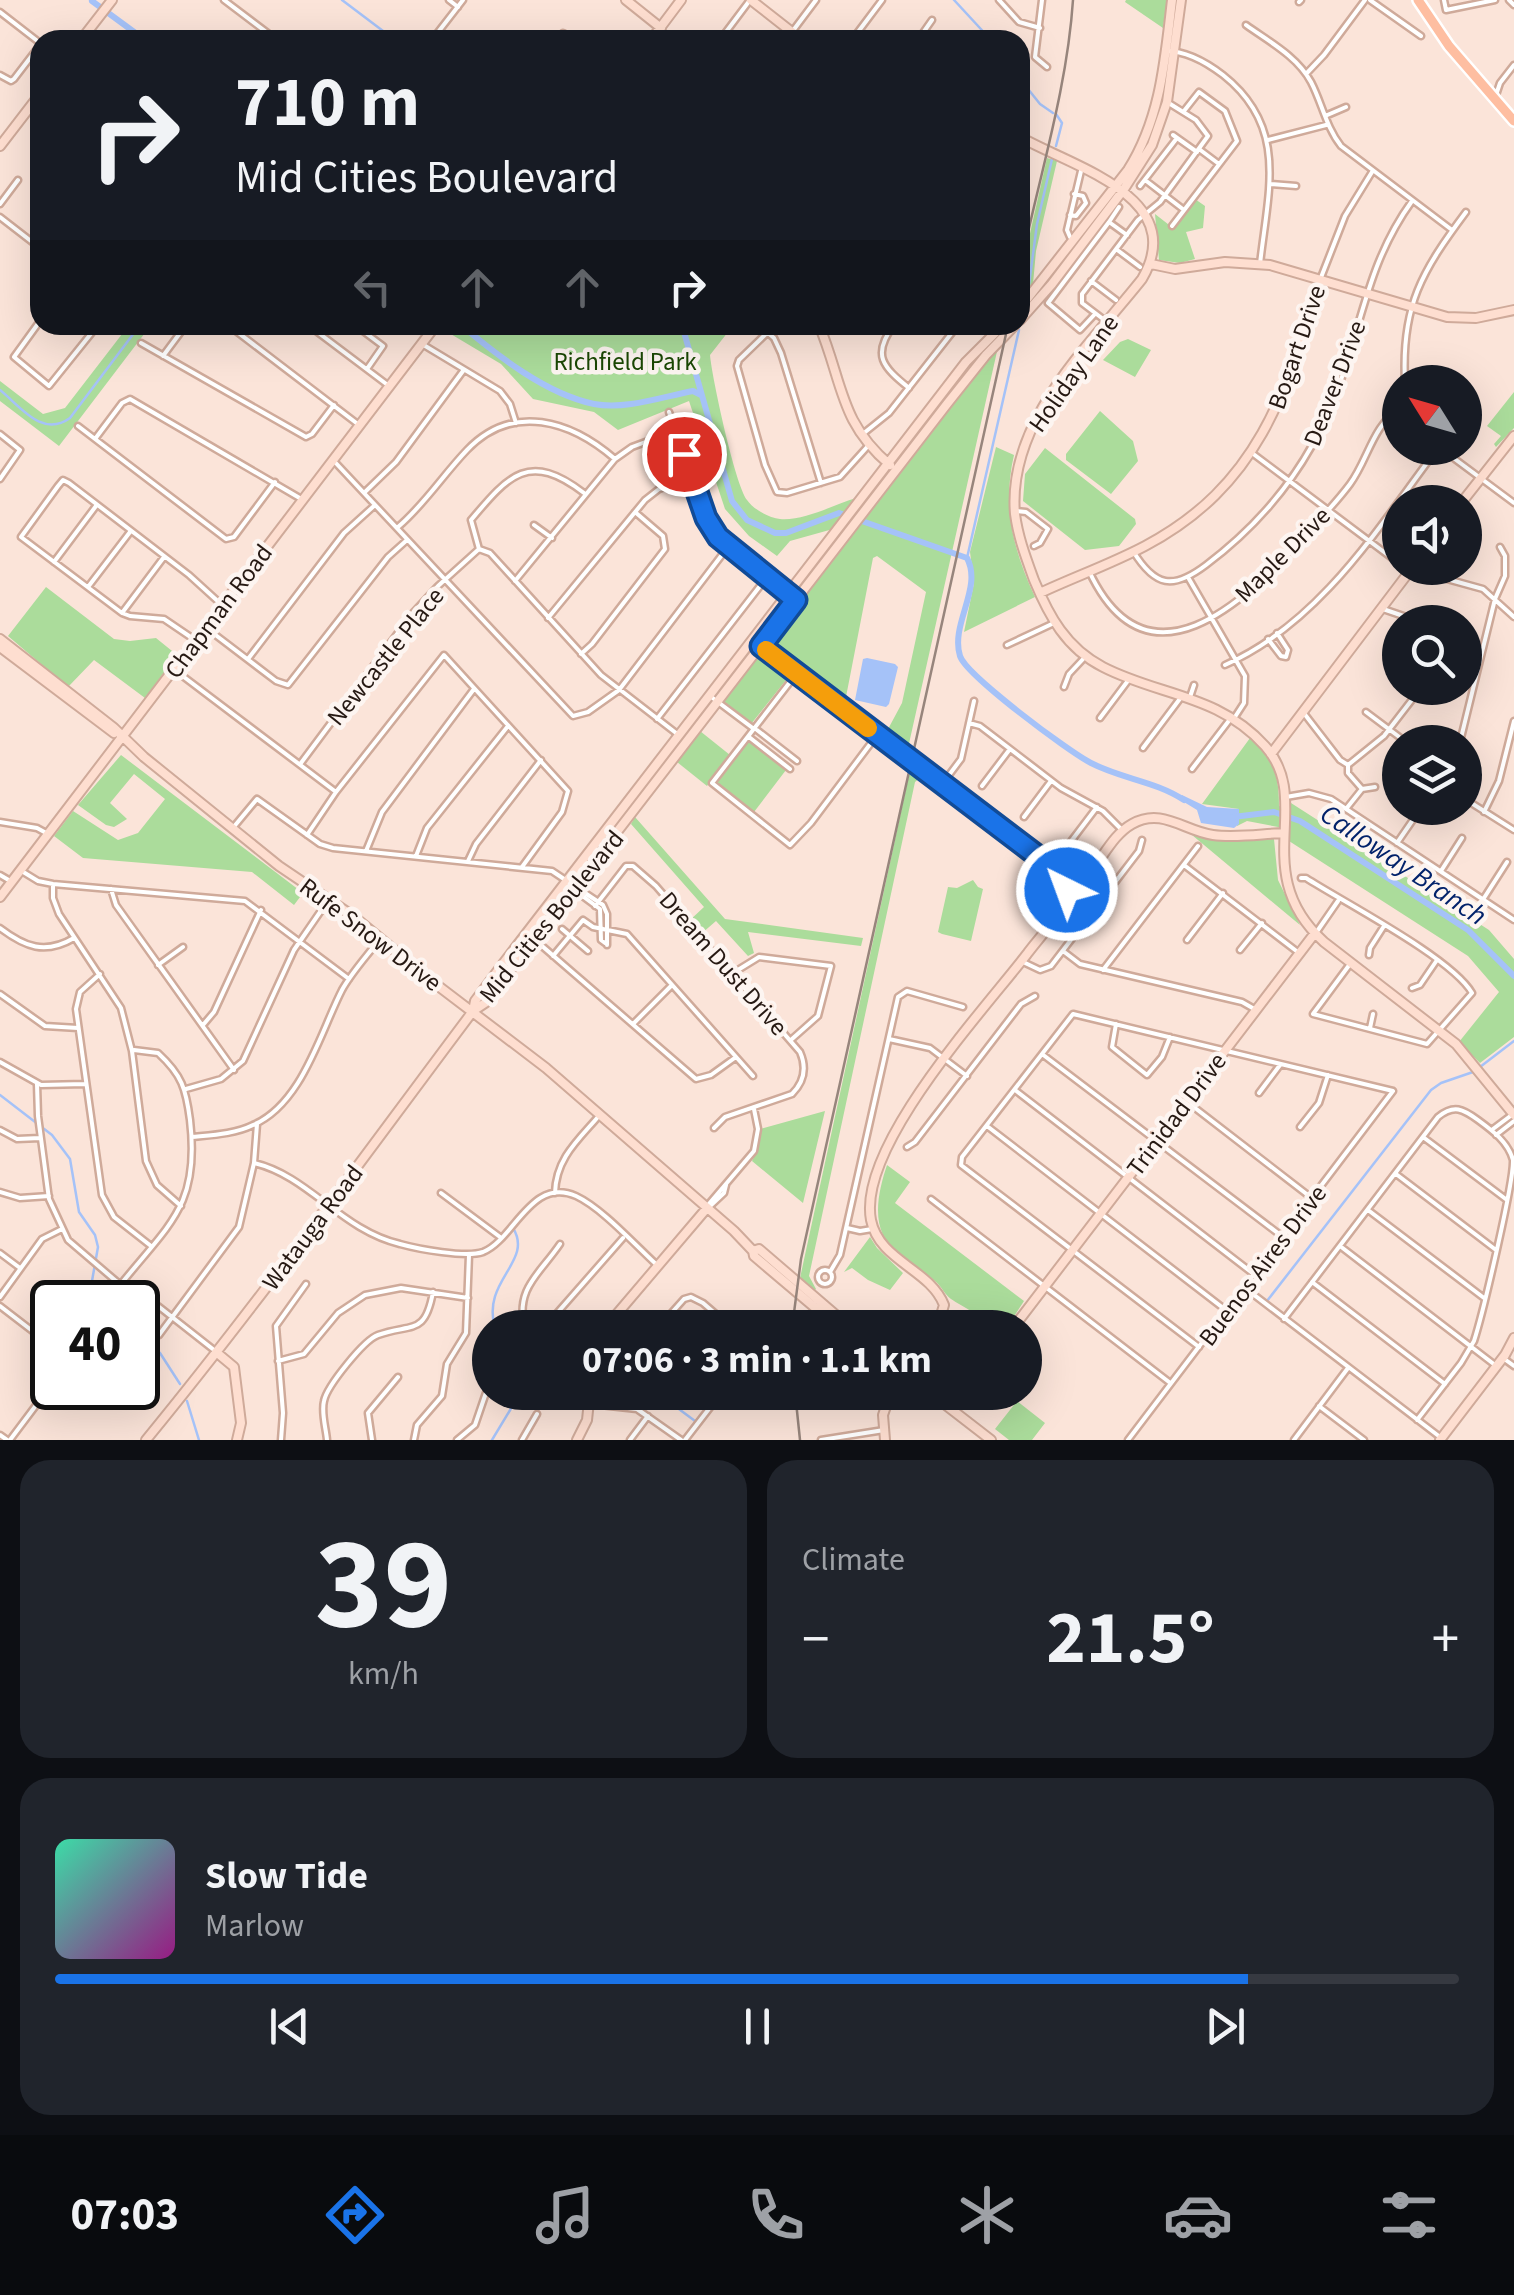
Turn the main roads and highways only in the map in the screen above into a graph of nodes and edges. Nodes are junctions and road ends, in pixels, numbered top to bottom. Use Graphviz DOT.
graph roads {
  1 [pos="1418,0"];
  2 [pos="1514,121"];
  1 -- 2 [label="main road"];
}
